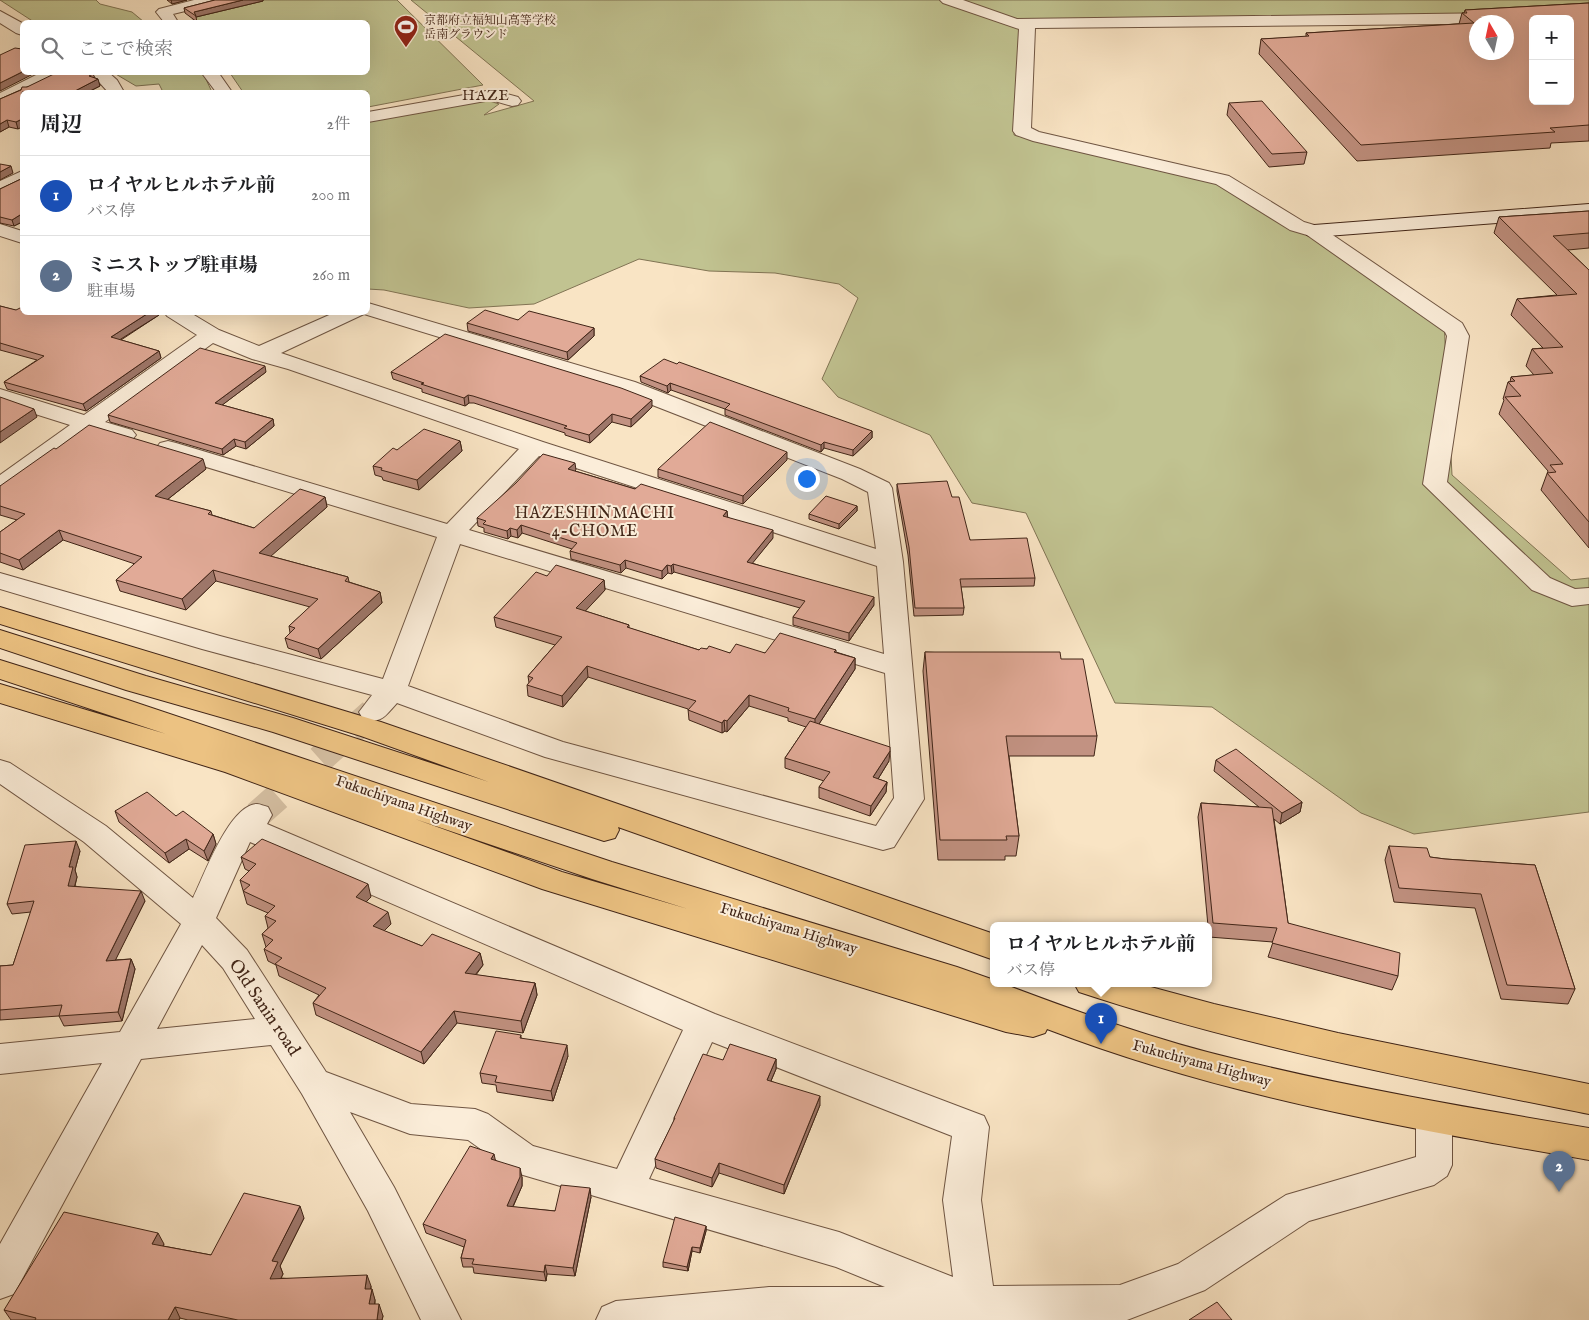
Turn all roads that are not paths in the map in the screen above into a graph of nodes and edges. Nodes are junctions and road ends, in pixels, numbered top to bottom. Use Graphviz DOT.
graph roads {
  1 [pos="213,0"];
  2 [pos="948,0"];
  3 [pos="1469,18"];
  4 [pos="170,20"];
  5 [pos="1026,25"];
  6 [pos="50,75"];
  7 [pos="101,75"];
  8 [pos="211,75"];
  9 [pos="20,90"];
  10 [pos="20,90"];
  11 [pos="115,90"];
  12 [pos="222,90"];
  13 [pos="0,100"];
  14 [pos="512,101"];
  15 [pos="370,117"];
  16 [pos="20,178"];
  17 [pos="0,189"];
  18 [pos="1589,210"];
  19 [pos="0,230"];
  20 [pos="1314,231"];
  21 [pos="20,236"];
  22 [pos="370,310"];
  23 [pos="179,315"];
  24 [pos="348,315"];
  25 [pos="211,335"];
  26 [pos="260,354"];
  27 [pos="0,396"];
  28 [pos="88,424"];
  29 [pos="535,447"];
  30 [pos="0,486"];
  31 [pos="451,534"];
  32 [pos="890,562"];
  33 [pos="0,581"];
  34 [pos="1589,596"];
  35 [pos="0,614"];
  36 [pos="0,639"];
  37 [pos="899,668"];
  38 [pos="0,669"];
  39 [pos="0,693"];
  40 [pos="127,695"];
  41 [pos="382,702"];
  42 [pos="0,770"];
  43 [pos="198,921"];
  44 [pos="990,946"];
  45 [pos="990,951"];
  46 [pos="1103,987"];
  47 [pos="1108,987"];
  48 [pos="1143,999"];
  49 [pos="703,1024"];
  50 [pos="282,1030"];
  51 [pos="1101,1035"];
  52 [pos="130,1045"];
  53 [pos="0,1058"];
  54 [pos="314,1083"];
  55 [pos="1589,1099"];
  56 [pos="1434,1117"];
  57 [pos="1589,1144"];
  58 [pos="626,1189"];
  59 [pos="0,1281"];
  60 [pos="976,1305"];
  61 [pos="441,1320"];
  62 [pos="616,1320"];
  1 -- 4 [label="street"];
  2 -- 5 [label="street"];
  3 -- 5 [label="street"];
  5 -- 20 [label="street"];
  6 -- 9 [label="street"];
  7 -- 11 [label="street"];
  8 -- 12 [label="street"];
  10 -- 13 [label="street"];
  14 -- 15 [label="street"];
  16 -- 17 [label="street"];
  18 -- 20 [label="street"];
  19 -- 21 [label="street"];
  20 -- 34 [label="street"];
  22 -- 32 [label="street"];
  23 -- 25 [label="street"];
  24 -- 26 [label="street"];
  25 -- 26 [label="street"];
  25 -- 28 [label="street"];
  26 -- 29 [label="street"];
  27 -- 28 [label="street"];
  28 -- 30 [label="street"];
  28 -- 31 [label="street"];
  29 -- 31 [label="street"];
  29 -- 32 [label="street"];
  31 -- 37 [label="street"];
  31 -- 41 [label="street"];
  32 -- 37 [label="street"];
  33 -- 41 [label="street"];
  35 -- 44 [label="highway"];
  36 -- 40 [label="highway, Fukuchiyama Highway"];
  37 -- 41 [label="street"];
  38 -- 40 [label="highway, Fukuchiyama Highway"];
  39 -- 51 [label="highway"];
  40 -- 45 [label="highway, Fukuchiyama Highway"];
  40 -- 51 [label="highway, Fukuchiyama Highway"];
  42 -- 43 [label="street, Old Sanin road"];
  43 -- 49 [label="street"];
  43 -- 50 [label="street, Old Sanin road"];
  43 -- 52 [label="street"];
  46 -- 48 [label="highway"];
  47 -- 48 [label="highway"];
  48 -- 55 [label="highway"];
  49 -- 58 [label="street"];
  49 -- 60 [label="street"];
  50 -- 52 [label="street"];
  50 -- 54 [label="street, Old Sanin road"];
  51 -- 56 [label="highway, Fukuchiyama Highway"];
  52 -- 53 [label="street"];
  52 -- 59 [label="street"];
  54 -- 58 [label="street"];
  54 -- 61 [label="street, Old Sanin road"];
  56 -- 57 [label="highway, Fukuchiyama Highway"];
  56 -- 60 [label="street"];
  58 -- 60 [label="street"];
  60 -- 62 [label="street"];
}
